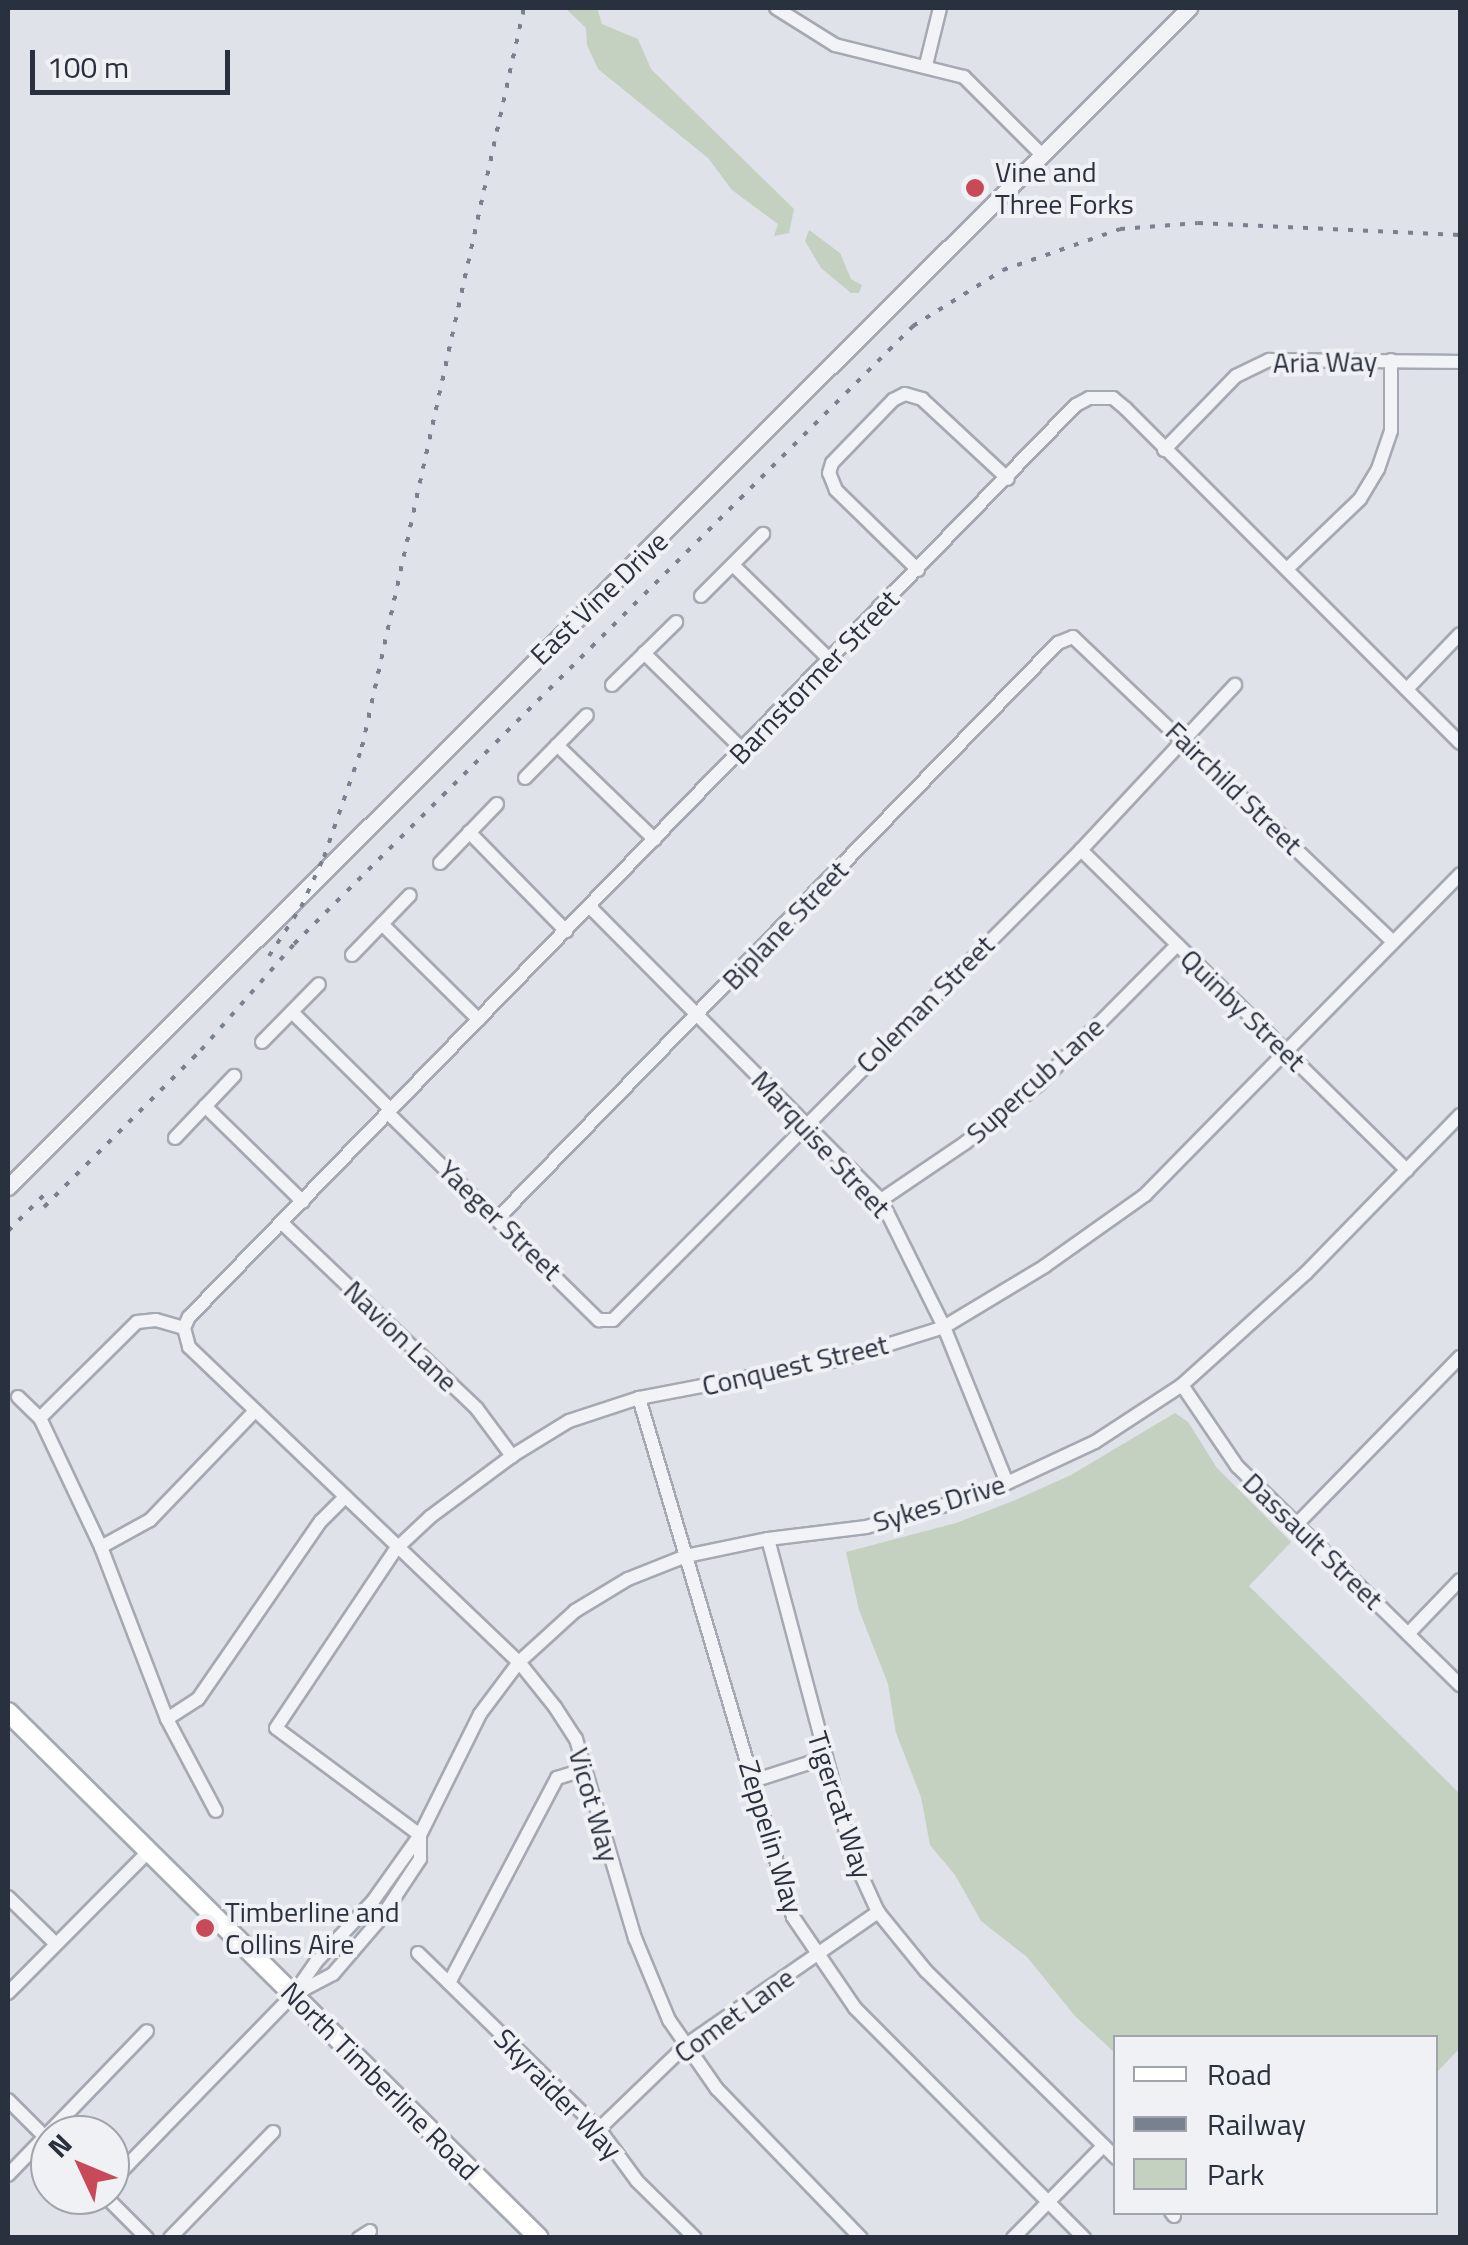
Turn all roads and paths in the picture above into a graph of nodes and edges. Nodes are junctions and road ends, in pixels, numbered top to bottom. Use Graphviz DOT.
graph roads {
  1 [pos="776,8"];
  2 [pos="940,8"];
  3 [pos="1189,8"];
  4 [pos="926,65"];
  5 [pos="1041,154"];
  6 [pos="1390,360"];
  7 [pos="1460,362"];
  8 [pos="1164,450"];
  9 [pos="1008,479"];
  10 [pos="764,534"];
  11 [pos="733,565"];
  12 [pos="1287,569"];
  13 [pos="918,570"];
  14 [pos="701,596"];
  15 [pos="676,622"];
  16 [pos="1460,634"];
  17 [pos="1073,637"];
  18 [pos="644,653"];
  19 [pos="830,660"];
  20 [pos="1235,684"];
  21 [pos="612,686"];
  22 [pos="1407,689"];
  23 [pos="588,715"];
  24 [pos="1184,739"];
  25 [pos="1460,743"];
  26 [pos="557,745"];
  27 [pos="743,750"];
  28 [pos="525,778"];
  29 [pos="496,804"];
  30 [pos="469,832"];
  31 [pos="655,840"];
  32 [pos="1081,850"];
  33 [pos="440,863"];
  34 [pos="1460,874"];
  35 [pos="410,895"];
  36 [pos="590,907"];
  37 [pos="382,924"];
  38 [pos="566,930"];
  39 [pos="1392,942"];
  40 [pos="1177,945"];
  41 [pos="352,955"];
  42 [pos="319,984"];
  43 [pos="292,1012"];
  44 [pos="698,1015"];
  45 [pos="479,1020"];
  46 [pos="262,1042"];
  47 [pos="1286,1051"];
  48 [pos="234,1076"];
  49 [pos="205,1106"];
  50 [pos="390,1111"];
  51 [pos="1460,1115"];
  52 [pos="805,1123"];
  53 [pos="175,1138"];
  54 [pos="1407,1170"];
  55 [pos="8,1187"];
  56 [pos="881,1200"];
  57 [pos="303,1202"];
  58 [pos="498,1218"];
  59 [pos="282,1223"];
  60 [pos="614,1320"];
  61 [pos="184,1328"];
  62 [pos="944,1328"];
  63 [pos="1460,1357"];
  64 [pos="1182,1385"];
  65 [pos="18,1397"];
  66 [pos="639,1398"];
  67 [pos="255,1411"];
  68 [pos="40,1418"];
  69 [pos="512,1456"];
  70 [pos="1008,1483"];
  71 [pos="344,1498"];
  72 [pos="1296,1525"];
  73 [pos="768,1539"];
  74 [pos="101,1546"];
  75 [pos="396,1549"];
  76 [pos="686,1556"];
  77 [pos="1460,1580"];
  78 [pos="1408,1634"];
  79 [pos="519,1662"];
  80 [pos="1460,1685"];
  81 [pos="8,1712"];
  82 [pos="167,1720"];
  83 [pos="824,1758"];
  84 [pos="584,1770"];
  85 [pos="753,1781"];
  86 [pos="216,1811"];
  87 [pos="420,1835"];
  88 [pos="148,1852"];
  89 [pos="8,1896"];
  90 [pos="878,1912"];
  91 [pos="56,1944"];
  92 [pos="418,1952"];
  93 [pos="816,1955"];
  94 [pos="449,1982"];
  95 [pos="8,1993"];
  96 [pos="293,1995"];
  97 [pos="147,2031"];
  98 [pos="686,2045"];
  99 [pos="8,2100"];
  100 [pos="69,2115"];
  101 [pos="30,2122"];
  102 [pos="599,2130"];
  103 [pos="272,2132"];
  104 [pos="1103,2146"];
  105 [pos="30,2155"];
  106 [pos="1113,2155"];
  107 [pos="130,2162"];
  108 [pos="8,2175"];
  109 [pos="1047,2202"];
  110 [pos="124,2215"];
  111 [pos="147,2238"];
  112 [pos="170,2238"];
  113 [pos="539,2238"];
  114 [pos="695,2238"];
  115 [pos="862,2238"];
  116 [pos="1012,2238"];
  117 [pos="1084,2238"];
  1 -- 4 [label="street"];
  2 -- 4 [label="street"];
  3 -- 5 [label="street, East Vine Drive"];
  4 -- 5 [label="street"];
  5 -- 55 [label="street, East Vine Drive"];
  6 -- 7 [label="street, Aria Way"];
  6 -- 8 [label="street, Aria Way"];
  6 -- 12 [label="street"];
  8 -- 9 [label="street, Barnstormer Street"];
  8 -- 12 [label="street, Barnstormer Street"];
  9 -- 13 [label="street, Barnstormer Street"];
  9 -- 13 [label="street"];
  10 -- 11 [label="street"];
  11 -- 14 [label="street"];
  11 -- 19 [label="street"];
  12 -- 22 [label="street, Barnstormer Street"];
  13 -- 19 [label="street, Barnstormer Street"];
  15 -- 18 [label="street"];
  16 -- 22 [label="street"];
  17 -- 24 [label="street, Fairchild Street"];
  17 -- 44 [label="street, Biplane Street"];
  18 -- 21 [label="street"];
  18 -- 27 [label="street"];
  19 -- 27 [label="street, Barnstormer Street"];
  20 -- 24 [label="street, Coleman Street"];
  22 -- 25 [label="street, Barnstormer Street"];
  23 -- 26 [label="street"];
  24 -- 32 [label="street, Coleman Street"];
  24 -- 39 [label="street, Fairchild Street"];
  26 -- 28 [label="street"];
  26 -- 31 [label="street"];
  27 -- 31 [label="street, Barnstormer Street"];
  29 -- 30 [label="street"];
  30 -- 33 [label="street"];
  30 -- 38 [label="street"];
  31 -- 36 [label="street, Barnstormer Street"];
  32 -- 40 [label="street, Quinby Street"];
  32 -- 52 [label="street, Coleman Street"];
  34 -- 39 [label="street, Conquest Street"];
  35 -- 37 [label="street"];
  36 -- 38 [label="street, Barnstormer Street"];
  36 -- 44 [label="street, Marquise Street"];
  37 -- 41 [label="street"];
  37 -- 45 [label="street"];
  38 -- 45 [label="street, Barnstormer Street"];
  39 -- 47 [label="street, Conquest Street"];
  40 -- 47 [label="street, Quinby Street"];
  40 -- 56 [label="street, Supercub Lane"];
  42 -- 43 [label="street"];
  43 -- 46 [label="street"];
  43 -- 50 [label="street, Yaeger Street"];
  44 -- 52 [label="street, Marquise Street"];
  44 -- 58 [label="street, Biplane Street"];
  45 -- 50 [label="street, Barnstormer Street"];
  47 -- 54 [label="street, Quinby Street"];
  47 -- 62 [label="street, Conquest Street"];
  48 -- 49 [label="street"];
  49 -- 53 [label="street"];
  49 -- 57 [label="street"];
  50 -- 57 [label="street, Barnstormer Street"];
  50 -- 58 [label="street, Yaeger Street"];
  51 -- 54 [label="street, Sykes Drive"];
  52 -- 56 [label="street, Marquise Street"];
  52 -- 60 [label="street, Coleman Street"];
  54 -- 64 [label="street, Sykes Drive"];
  56 -- 62 [label="street, Marquise Street"];
  57 -- 59 [label="street, Barnstormer Street"];
  58 -- 60 [label="street, Yaeger Street"];
  59 -- 61 [label="street, Barnstormer Street"];
  59 -- 69 [label="street, Navion Lane"];
  61 -- 67 [label="street, Vicot Way"];
  61 -- 68 [label="street"];
  62 -- 66 [label="street, Conquest Street"];
  62 -- 70 [label="street, Marquise Street"];
  63 -- 72 [label="street"];
  64 -- 70 [label="street, Sykes Drive"];
  64 -- 72 [label="street, Dassault Street"];
  65 -- 68 [label="street"];
  66 -- 69 [label="street, Conquest Street"];
  66 -- 76 [label="street, Zeppelin Way"];
  67 -- 71 [label="street, Vicot Way"];
  67 -- 74 [label="street"];
  68 -- 74 [label="street"];
  69 -- 75 [label="street, Conquest Street"];
  70 -- 73 [label="street, Sykes Drive"];
  71 -- 75 [label="street, Vicot Way"];
  71 -- 82 [label="street"];
  72 -- 78 [label="street, Dassault Street"];
  73 -- 76 [label="street, Sykes Drive"];
  73 -- 83 [label="street, Tigercat Way"];
  74 -- 82 [label="street"];
  75 -- 79 [label="street, Vicot Way"];
  75 -- 87 [label="street, Conquest Street"];
  76 -- 79 [label="street, Sykes Drive"];
  76 -- 85 [label="street, Zeppelin Way"];
  77 -- 78 [label="street"];
  78 -- 80 [label="street, Dassault Street"];
  79 -- 84 [label="street, Vicot Way"];
  79 -- 87 [label="street, Sykes Drive"];
  81 -- 88 [label="main road, North Timberline Road"];
  82 -- 86 [label="street"];
  83 -- 85 [label="street"];
  83 -- 90 [label="street, Tigercat Way"];
  84 -- 94 [label="street"];
  84 -- 98 [label="street, Vicot Way"];
  85 -- 93 [label="street, Zeppelin Way"];
  87 -- 96 [label="street, Sykes Drive"];
  88 -- 91 [label="street"];
  88 -- 96 [label="main road, North Timberline Road"];
  89 -- 91 [label="street"];
  90 -- 93 [label="street, Comet Lane"];
  90 -- 104 [label="street, Tigercat Way"];
  91 -- 95 [label="street"];
  92 -- 94 [label="street, Skyraider Way"];
  93 -- 98 [label="street, Comet Lane"];
  93 -- 109 [label="street, Zeppelin Way"];
  94 -- 102 [label="street, Skyraider Way"];
  96 -- 107 [label="street, Sykes Drive"];
  96 -- 113 [label="main road, North Timberline Road"];
  97 -- 100 [label="street"];
  98 -- 102 [label="street, Comet Lane"];
  98 -- 115 [label="street, Vicot Way"];
  99 -- 101 [label="street"];
  102 -- 114 [label="street, Skyraider Way"];
  103 -- 112 [label="street"];
  104 -- 106 [label="street, Tigercat Way"];
  104 -- 109 [label="street"];
  105 -- 108 [label="street"];
  109 -- 116 [label="street"];
  109 -- 117 [label="street, Zeppelin Way"];
  110 -- 111 [label="street"];
}
